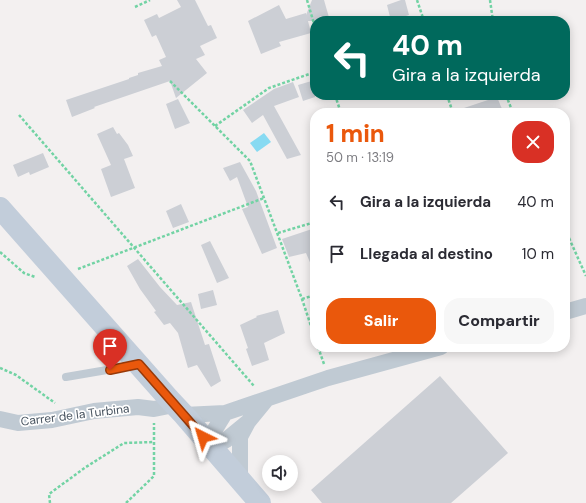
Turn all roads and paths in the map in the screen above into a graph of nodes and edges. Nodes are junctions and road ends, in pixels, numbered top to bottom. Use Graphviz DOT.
graph roads {
  1 [pos="150,0"];
  2 [pos="307,0"];
  3 [pos="417,0"];
  4 [pos="490,0"];
  5 [pos="135,7"];
  6 [pos="312,16"];
  7 [pos="422,16"];
  8 [pos="492,16"];
  9 [pos="310,74"];
  10 [pos="170,81"];
  11 [pos="19,115"];
  12 [pos="215,126"];
  13 [pos="264,198"];
  14 [pos="0,208"];
  15 [pos="310,223"];
  16 [pos="278,233"];
  17 [pos="570,240"];
  18 [pos="133,247"];
  19 [pos="60,276"];
  20 [pos="586,276"];
  21 [pos="310,297"];
  22 [pos="302,299"];
  23 [pos="586,306"];
  24 [pos="570,311"];
  25 [pos="310,323"];
  26 [pos="423,352"];
  27 [pos="139,364"];
  28 [pos="0,368"];
  29 [pos="66,377"];
  30 [pos="266,400"];
  31 [pos="171,409"];
  32 [pos="224,413"];
  33 [pos="71,415"];
  34 [pos="0,419"];
  35 [pos="248,422"];
  36 [pos="154,442"];
  37 [pos="212,448"];
  38 [pos="240,479"];
  39 [pos="50,503"];
  40 [pos="126,503"];
  41 [pos="260,503"];
  1 -- 5 [label="path"];
  2 -- 6 [label="path"];
  3 -- 7 [label="path"];
  4 -- 8 [label="path"];
  9 -- 12 [label="path"];
  10 -- 12 [label="path"];
  11 -- 18 [label="path"];
  12 -- 13 [label="path"];
  13 -- 16 [label="path"];
  13 -- 18 [label="path"];
  14 -- 19 [label="street"];
  15 -- 16 [label="path"];
  16 -- 22 [label="path"];
  17 -- 20 [label="path"];
  18 -- 19 [label="path"];
  18 -- 30 [label="path"];
  19 -- 27 [label="street"];
  21 -- 22 [label="path"];
  22 -- 25 [label="path"];
  23 -- 24 [label="street"];
  26 -- 30 [label="street, Carrer de la Turbina"];
  27 -- 29 [label="lane"];
  27 -- 31 [label="street"];
  28 -- 33 [label="path"];
  30 -- 32 [label="street, Carrer de la Turbina"];
  30 -- 35 [label="street"];
  31 -- 32 [label="street, Carrer de la Turbina"];
  31 -- 33 [label="street, Carrer de la Turbina"];
  31 -- 36 [label="path"];
  31 -- 37 [label="street"];
  32 -- 37 [label="street"];
  33 -- 34 [label="street, Carrer de la Turbina"];
  35 -- 37 [label="street"];
  35 -- 38 [label="street"];
  36 -- 39 [label="path"];
  36 -- 40 [label="path"];
  37 -- 38 [label="street"];
  38 -- 41 [label="street"];
}
